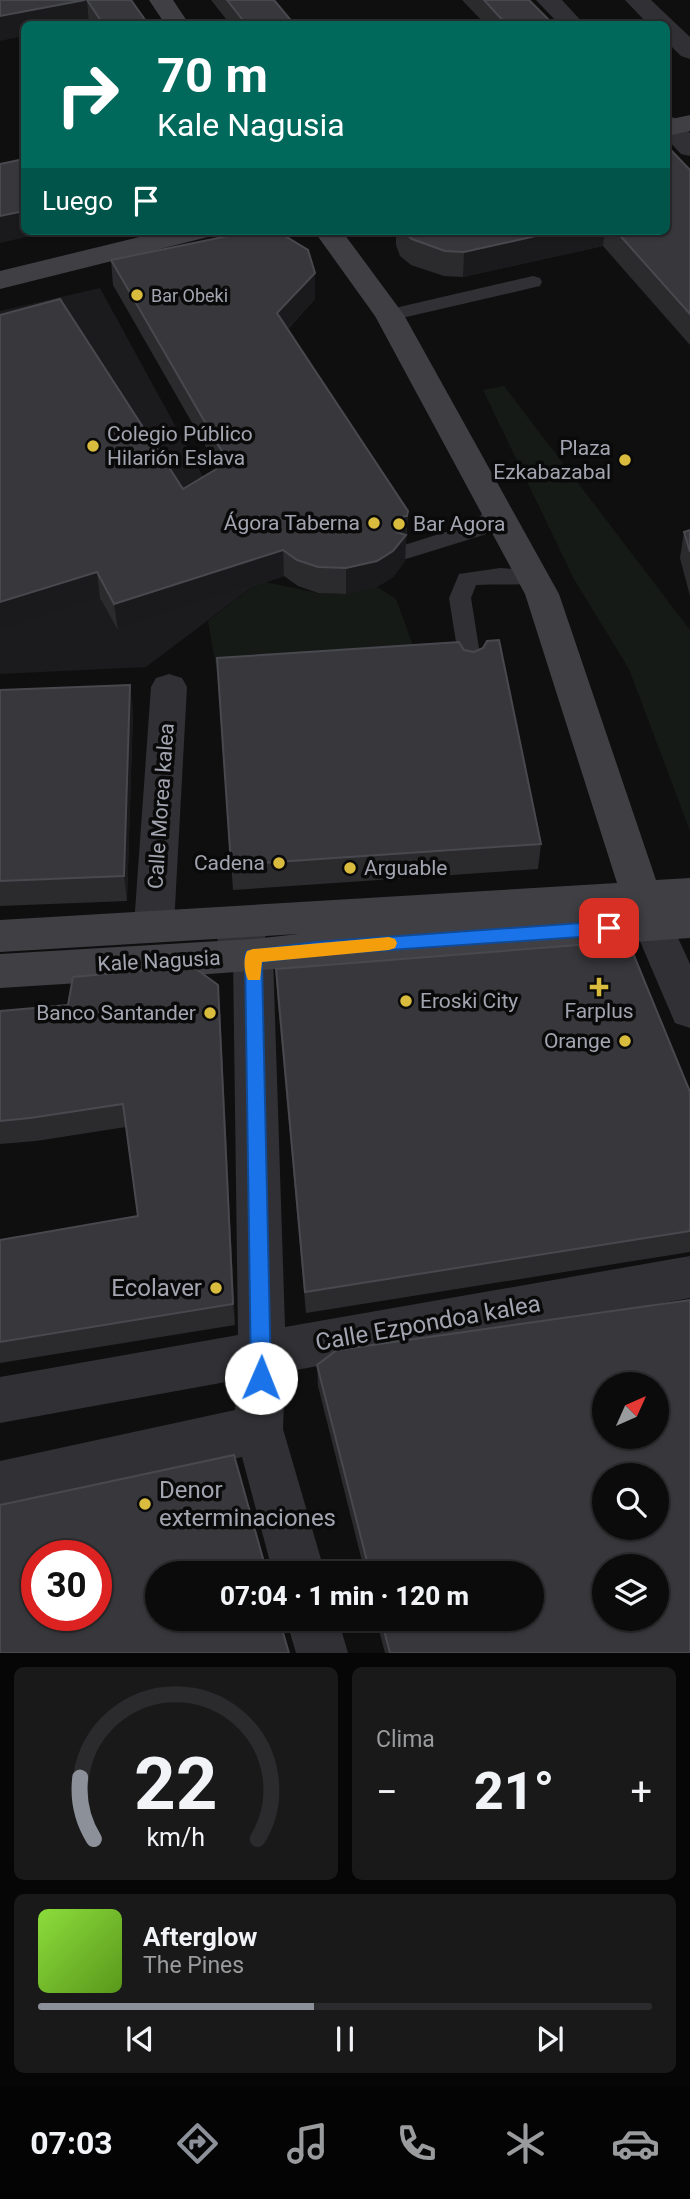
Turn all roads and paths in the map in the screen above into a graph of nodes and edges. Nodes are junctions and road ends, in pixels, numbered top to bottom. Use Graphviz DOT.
graph roads {
  1 [pos="161,0"];
  2 [pos="548,0"];
  3 [pos="637,0"];
  4 [pos="175,21"];
  5 [pos="569,21"];
  6 [pos="659,21"];
  7 [pos="670,32"];
  8 [pos="690,51"];
  9 [pos="673,126"];
  10 [pos="690,148"];
  11 [pos="182,235"];
  12 [pos="331,235"];
  13 [pos="0,280"];
  14 [pos="533,282"];
  15 [pos="389,315"];
  16 [pos="496,511"];
  17 [pos="406,552"];
  18 [pos="532,576"];
  19 [pos="471,667"];
  20 [pos="169,687"];
  21 [pos="690,894"];
  22 [pos="662,915"];
  23 [pos="213,922"];
  24 [pos="154,925"];
  25 [pos="0,936"];
  26 [pos="253,956"];
  27 [pos="0,971"];
  28 [pos="690,1011"];
  29 [pos="690,1277"];
  30 [pos="262,1352"];
  31 [pos="0,1400"];
  32 [pos="259,1429"];
  33 [pos="0,1486"];
  34 [pos="296,1561"];
  35 [pos="316,1631"];
  36 [pos="322,1653"];
  1 -- 4 [label="main road"];
  2 -- 5 [label="street"];
  3 -- 6 [label="street"];
  7 -- 8 [label="street"];
  9 -- 10 [label="street"];
  11 -- 13 [label="main road"];
  12 -- 15 [label="main road"];
  14 -- 15 [label="lane"];
  15 -- 16 [label="main road"];
  16 -- 17 [label="lane"];
  16 -- 18 [label="main road"];
  18 -- 19 [label="lane"];
  18 -- 22 [label="main road"];
  20 -- 24 [label="street, Calle Morea kalea"];
  21 -- 22 [label="main road, Kale Nagusia"];
  22 -- 23 [label="main road, Kale Nagusia"];
  22 -- 26 [label="main road, Kale Nagusia"];
  22 -- 28 [label="street"];
  23 -- 24 [label="main road, Kale Nagusia"];
  23 -- 26 [label="street"];
  24 -- 25 [label="main road, Kale Nagusia"];
  26 -- 27 [label="main road, Kale Nagusia"];
  26 -- 30 [label="street"];
  29 -- 30 [label="street, Calle Ezpondoa kalea"];
  30 -- 31 [label="street, Calle Ezpondoa kalea"];
  30 -- 32 [label="street"];
  32 -- 33 [label="street"];
  32 -- 34 [label="street"];
  35 -- 36 [label="street"];
}
